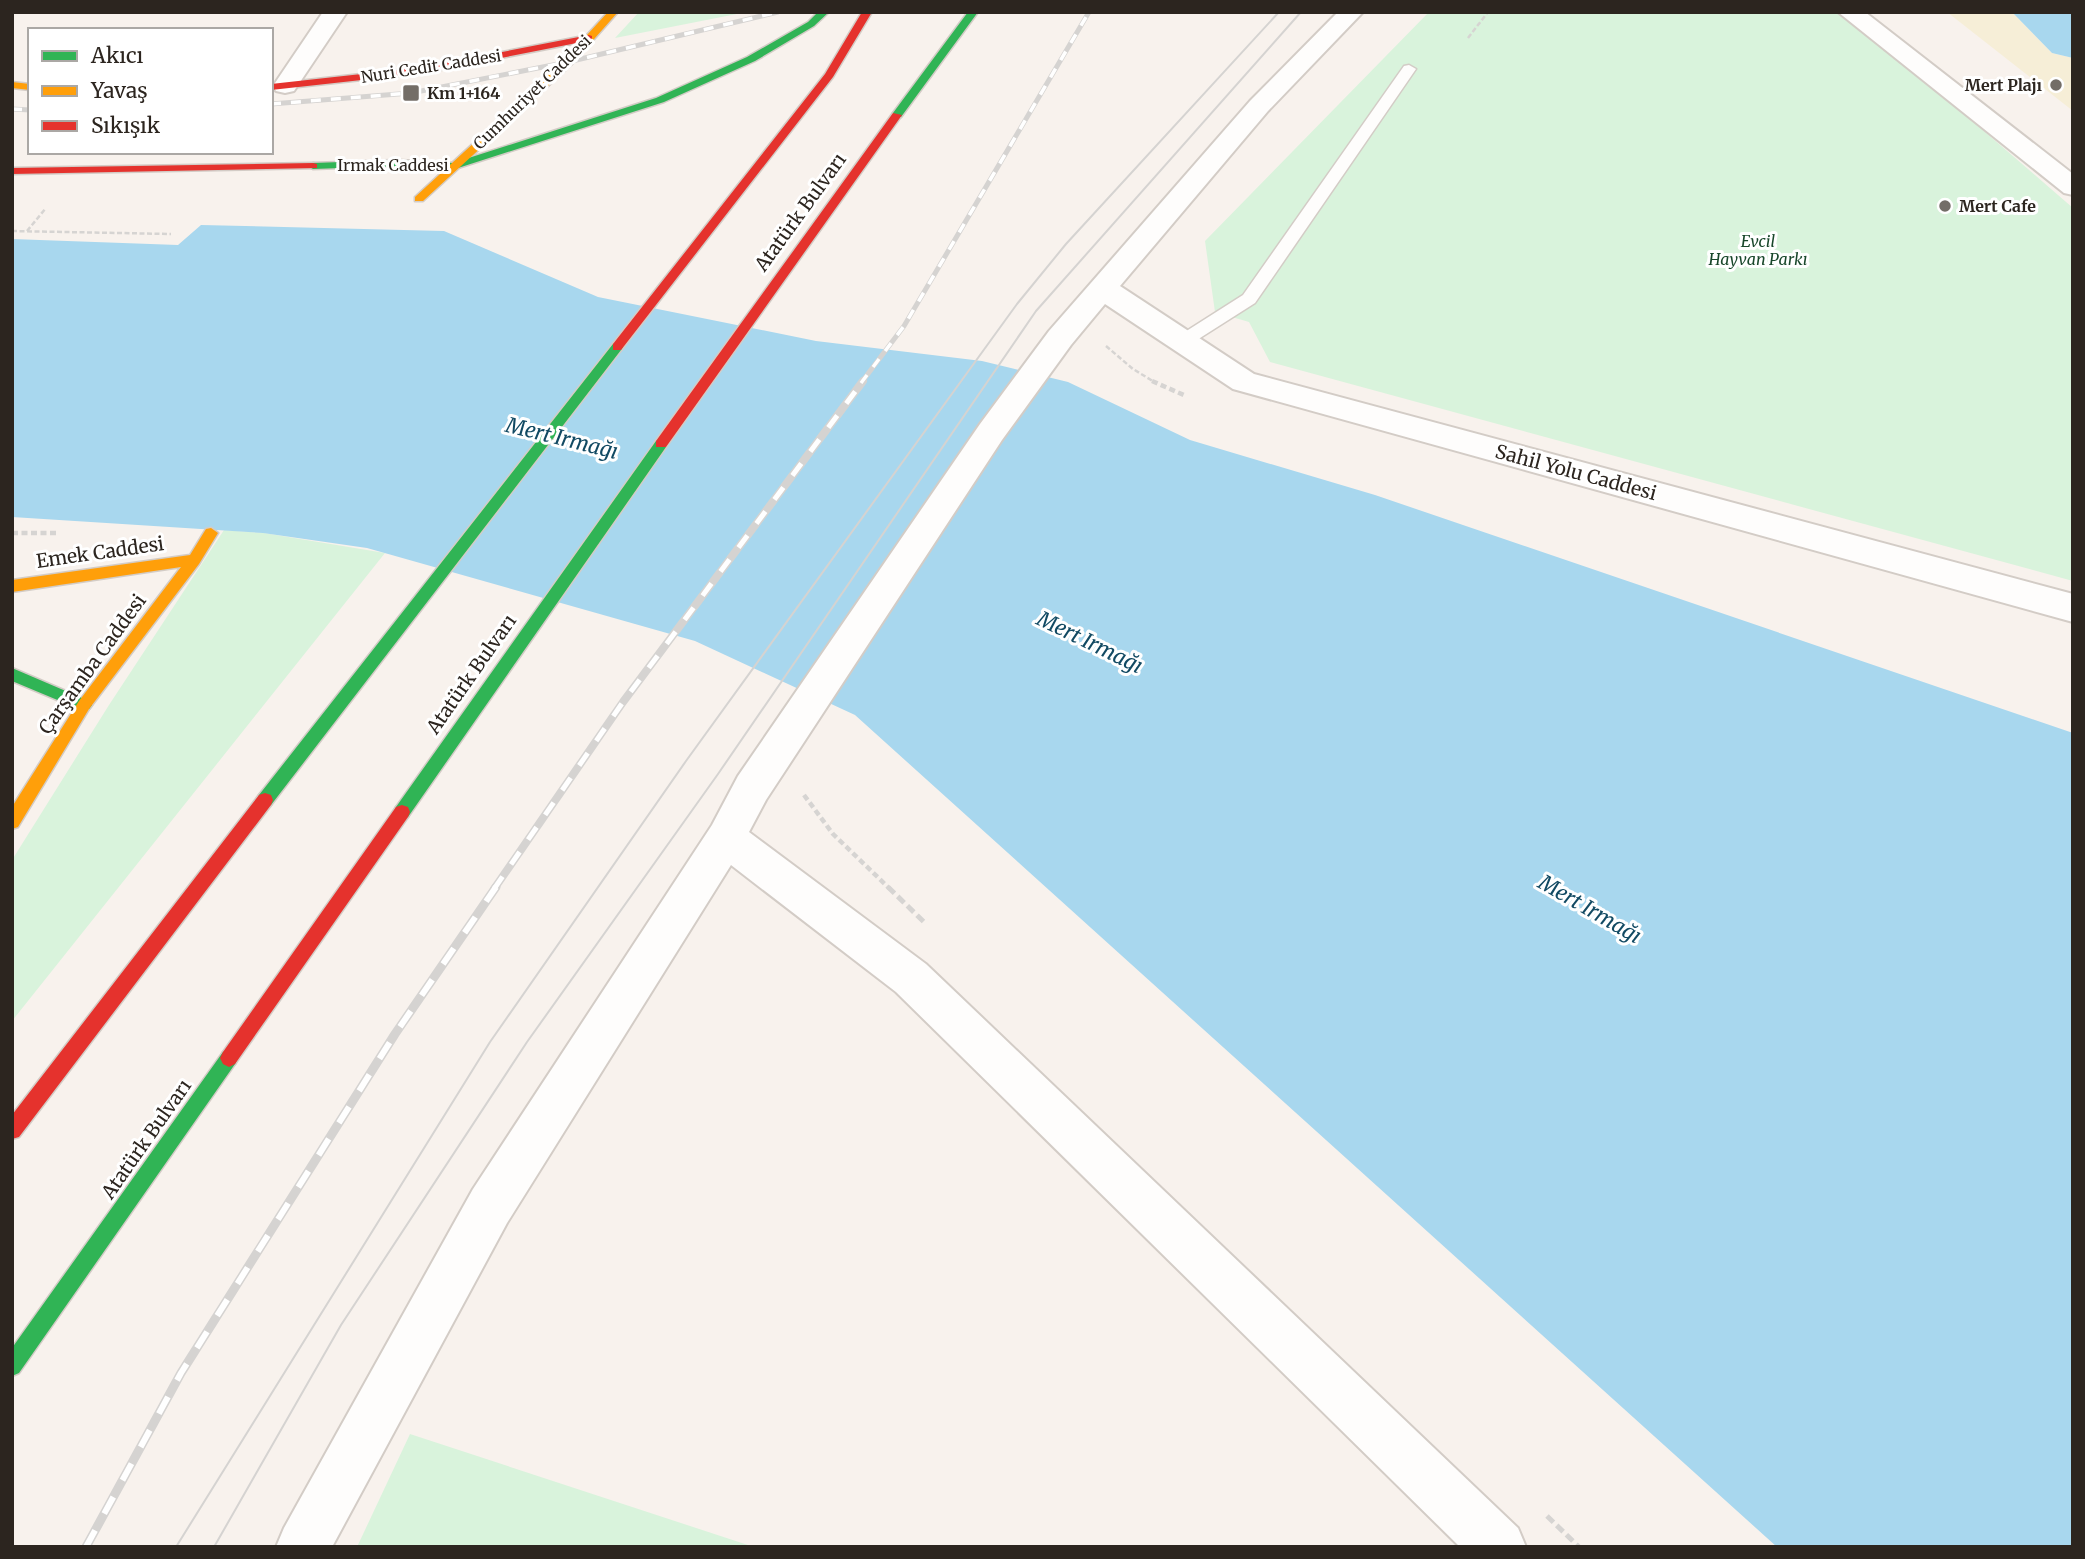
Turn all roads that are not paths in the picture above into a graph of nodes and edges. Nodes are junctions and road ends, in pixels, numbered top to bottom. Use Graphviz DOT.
graph roads {
  1 [pos="335,12"];
  2 [pos="613,12"];
  3 [pos="824,12"];
  4 [pos="867,12"];
  5 [pos="973,12"];
  6 [pos="1351,12"];
  7 [pos="1850,12"];
  8 [pos="589,38"];
  9 [pos="1409,69"];
  10 [pos="278,86"];
  11 [pos="454,166"];
  12 [pos="12,171"];
  13 [pos="2073,187"];
  14 [pos="419,199"];
  15 [pos="1102,288"];
  16 [pos="1183,341"];
  17 [pos="211,533"];
  18 [pos="194,560"];
  19 [pos="12,586"];
  20 [pos="2073,608"];
  21 [pos="12,674"];
  22 [pos="84,705"];
  23 [pos="12,822"];
  24 [pos="726,838"];
  25 [pos="12,1130"];
  26 [pos="12,1366"];
  27 [pos="303,1547"];
  28 [pos="1499,1547"];
  1 -- 10 [label="street"];
  2 -- 8 [label="main road, Cumhuriyet Caddesi"];
  3 -- 11 [label="main road, Irmak Caddesi"];
  4 -- 25 [label="main road"];
  5 -- 26 [label="main road, Atatürk Bulvarı"];
  6 -- 15 [label="street"];
  7 -- 13 [label="street"];
  8 -- 10 [label="main road, Nuri Cedit Caddesi"];
  8 -- 11 [label="main road, Cumhuriyet Caddesi"];
  9 -- 16 [label="lane"];
  11 -- 12 [label="main road, Irmak Caddesi"];
  11 -- 14 [label="main road, Cumhuriyet Caddesi"];
  15 -- 16 [label="street, Sahil Yolu Caddesi"];
  15 -- 24 [label="street"];
  16 -- 20 [label="street, Sahil Yolu Caddesi"];
  17 -- 18 [label="main road, Çarşamba Caddesi"];
  18 -- 19 [label="main road, Emek Caddesi"];
  18 -- 22 [label="main road, Çarşamba Caddesi"];
  21 -- 22 [label="main road"];
  22 -- 23 [label="main road, Çarşamba Caddesi"];
  24 -- 27 [label="street"];
  24 -- 28 [label="street"];
}
